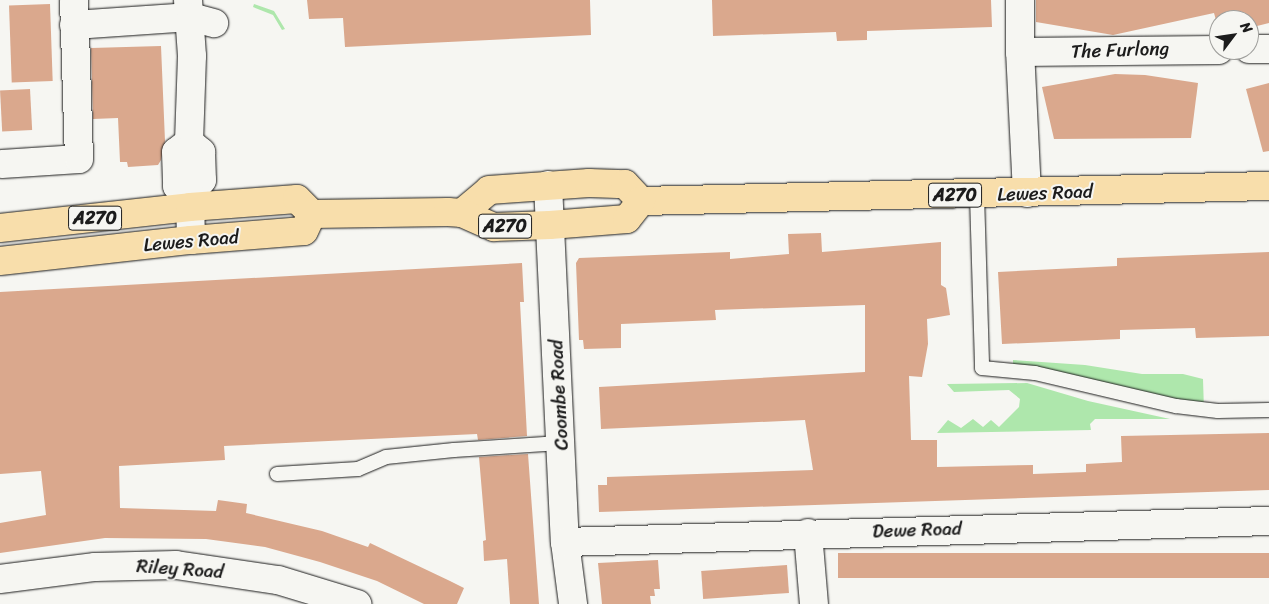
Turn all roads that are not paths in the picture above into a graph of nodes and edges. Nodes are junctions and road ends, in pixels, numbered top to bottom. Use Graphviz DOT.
graph roads {
  1 [pos="1020,0"];
  2 [pos="198,10"];
  3 [pos="74,12"];
  4 [pos="1209,50"];
  5 [pos="1020,52"];
  6 [pos="2,164"];
  7 [pos="548,185"];
  8 [pos="1269,186"];
  9 [pos="1027,193"];
  10 [pos="977,195"];
  11 [pos="190,200"];
  12 [pos="640,201"];
  13 [pos="462,213"];
  14 [pos="312,214"];
  15 [pos="550,225"];
  16 [pos="0,228"];
  17 [pos="191,240"];
  18 [pos="0,261"];
  19 [pos="1269,410"];
  20 [pos="560,443"];
  21 [pos="277,474"];
  22 [pos="1269,521"];
  23 [pos="808,533"];
  24 [pos="565,542"];
  25 [pos="0,579"];
  26 [pos="357,604"];
  27 [pos="573,604"];
  28 [pos="814,604"];
  1 -- 5 [label="street"];
  2 -- 3 [label="street"];
  2 -- 11 [label="street"];
  3 -- 6 [label="street"];
  4 -- 5 [label="street, The Furlong"];
  5 -- 9 [label="street"];
  7 -- 12 [label="main road, A270"];
  7 -- 13 [label="main road, A270"];
  7 -- 15 [label="street, Coombe Road"];
  8 -- 9 [label="main road, Lewes Road / A270"];
  9 -- 10 [label="main road, Lewes Road / A270"];
  10 -- 12 [label="main road, Lewes Road / A270"];
  10 -- 19 [label="lane"];
  11 -- 14 [label="main road, Lewes Road / A270"];
  11 -- 16 [label="main road, Lewes Road / A270"];
  11 -- 17 [label="street"];
  12 -- 15 [label="main road, A270"];
  13 -- 14 [label="main road, A270"];
  13 -- 15 [label="main road, A270"];
  14 -- 17 [label="main road, Lewes Road / A270"];
  15 -- 20 [label="street, Coombe Road"];
  17 -- 18 [label="main road, Lewes Road / A270"];
  20 -- 21 [label="lane"];
  20 -- 24 [label="street, Coombe Road"];
  22 -- 23 [label="street, Dewe Road"];
  23 -- 24 [label="street, Dewe Road"];
  23 -- 28 [label="street"];
  24 -- 27 [label="street, Coombe Road"];
  25 -- 26 [label="street, Riley Road"];
}
